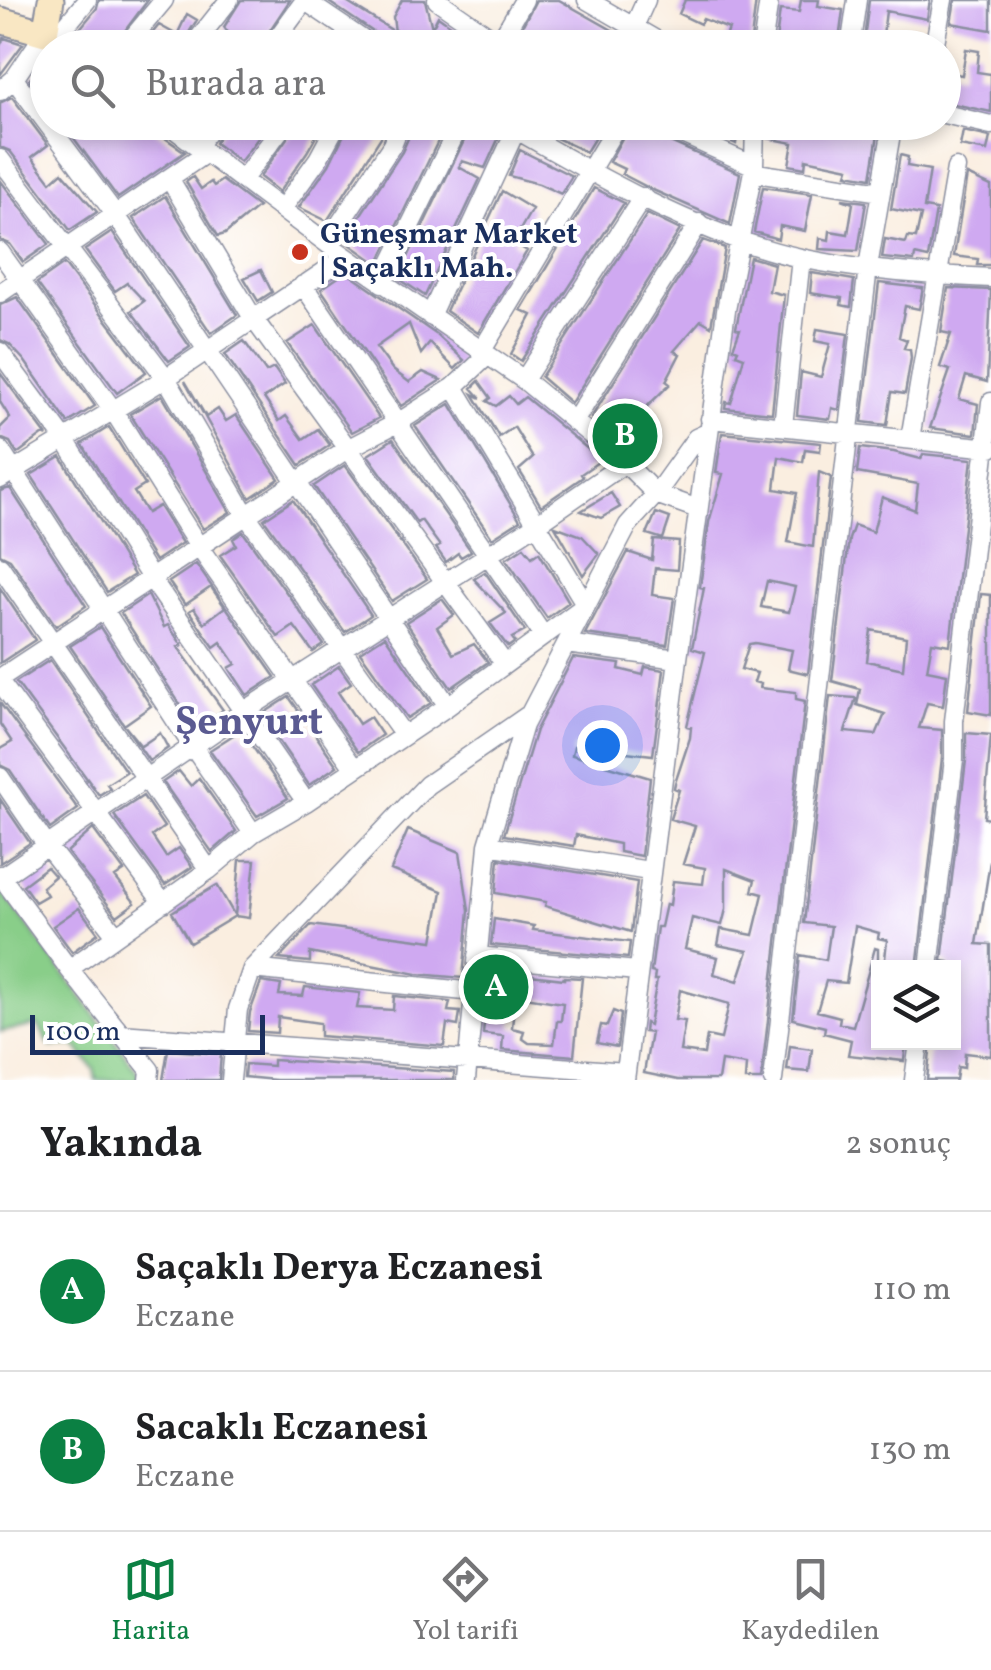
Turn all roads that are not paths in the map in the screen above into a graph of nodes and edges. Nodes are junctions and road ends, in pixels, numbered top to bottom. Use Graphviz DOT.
graph roads {
  1 [pos="51,0"];
  2 [pos="87,0"];
  3 [pos="164,0"];
  4 [pos="229,0"];
  5 [pos="304,0"];
  6 [pos="437,0"];
  7 [pos="524,0"];
  8 [pos="588,0"];
  9 [pos="646,0"];
  10 [pos="769,0"];
  11 [pos="857,0"];
  12 [pos="943,0"];
  13 [pos="0,20"];
  14 [pos="633,29"];
  15 [pos="53,30"];
  16 [pos="62,30"];
  17 [pos="139,30"];
  18 [pos="206,30"];
  19 [pos="283,30"];
  20 [pos="348,30"];
  21 [pos="478,30"];
  22 [pos="508,30"];
  23 [pos="765,30"];
  24 [pos="853,30"];
  25 [pos="937,30"];
  26 [pos="30,31"];
  27 [pos="30,63"];
  28 [pos="7,85"];
  29 [pos="30,112"];
  30 [pos="961,118"];
  31 [pos="991,125"];
  32 [pos="53,140"];
  33 [pos="189,140"];
  34 [pos="207,140"];
  35 [pos="272,140"];
  36 [pos="328,140"];
  37 [pos="394,140"];
  38 [pos="452,140"];
  39 [pos="504,140"];
  40 [pos="535,140"];
  41 [pos="609,140"];
  42 [pos="696,140"];
  43 [pos="755,140"];
  44 [pos="889,140"];
  45 [pos="202,150"];
  46 [pos="0,159"];
  47 [pos="754,166"];
  48 [pos="956,168"];
  49 [pos="591,172"];
  50 [pos="169,178"];
  51 [pos="243,179"];
  52 [pos="881,192"];
  53 [pos="643,197"];
  54 [pos="282,209"];
  55 [pos="116,214"];
  56 [pos="700,223"];
  57 [pos="742,240"];
  58 [pos="327,243"];
  59 [pos="66,249"];
  60 [pos="0,252"];
  61 [pos="346,257"];
  62 [pos="801,258"];
  63 [pos="868,266"];
  64 [pos="940,275"];
  65 [pos="991,278"];
  66 [pos="21,280"];
  67 [pos="382,283"];
  68 [pos="303,285"];
  69 [pos="0,293"];
  70 [pos="430,316"];
  71 [pos="254,318"];
  72 [pos="207,349"];
  73 [pos="0,352"];
  74 [pos="484,354"];
  75 [pos="166,378"];
  76 [pos="524,380"];
  77 [pos="454,387"];
  78 [pos="991,402"];
  79 [pos="114,410"];
  80 [pos="399,422"];
  81 [pos="574,422"];
  82 [pos="709,426"];
  83 [pos="783,426"];
  84 [pos="849,432"];
  85 [pos="910,438"];
  86 [pos="65,440"];
  87 [pos="988,447"];
  88 [pos="347,449"];
  89 [pos="0,450"];
  90 [pos="625,464"];
  91 [pos="7,474"];
  92 [pos="298,481"];
  93 [pos="656,494"];
  94 [pos="698,509"];
  95 [pos="246,516"];
  96 [pos="538,523"];
  97 [pos="199,547"];
  98 [pos="487,555"];
  99 [pos="0,566"];
  100 [pos="151,578"];
  101 [pos="444,582"];
  102 [pos="586,605"];
  103 [pos="106,610"];
  104 [pos="387,618"];
  105 [pos="543,635"];
  106 [pos="52,644"];
  107 [pos="566,644"];
  108 [pos="340,649"];
  109 [pos="678,658"];
  110 [pos="504,663"];
  111 [pos="0,680"];
  112 [pos="294,680"];
  113 [pos="448,706"];
  114 [pos="243,712"];
  115 [pos="529,714"];
  116 [pos="403,734"];
  117 [pos="193,747"];
  118 [pos="354,768"];
  119 [pos="0,777"];
  120 [pos="147,778"];
  121 [pos="306,802"];
  122 [pos="97,812"];
  123 [pos="254,832"];
  124 [pos="47,846"];
  125 [pos="488,846"];
  126 [pos="209,870"];
  127 [pos="650,871"];
  128 [pos="1,877"];
  129 [pos="163,903"];
  130 [pos="116,935"];
  131 [pos="477,956"];
  132 [pos="930,960"];
  133 [pos="69,969"];
  134 [pos="252,969"];
  135 [pos="637,971"];
  136 [pos="474,992"];
  137 [pos="121,1034"];
  138 [pos="234,1044"];
  139 [pos="918,1050"];
  140 [pos="468,1060"];
  141 [pos="625,1076"];
  142 [pos="148,1080"];
  143 [pos="230,1080"];
  144 [pos="466,1080"];
  145 [pos="772,1080"];
  146 [pos="914,1080"];
  1 -- 15 [label="street"];
  2 -- 16 [label="street"];
  3 -- 17 [label="street"];
  4 -- 18 [label="street"];
  5 -- 19 [label="street"];
  5 -- 20 [label="street"];
  6 -- 21 [label="street"];
  7 -- 22 [label="street"];
  8 -- 14 [label="street"];
  9 -- 14 [label="street"];
  10 -- 23 [label="street"];
  11 -- 24 [label="street"];
  12 -- 25 [label="street"];
  13 -- 26 [label="street"];
  27 -- 28 [label="street"];
  28 -- 29 [label="street"];
  30 -- 31 [label="street"];
  32 -- 55 [label="street"];
  33 -- 45 [label="street"];
  34 -- 45 [label="street"];
  35 -- 51 [label="street"];
  36 -- 54 [label="street"];
  37 -- 58 [label="street"];
  38 -- 67 [label="street"];
  39 -- 70 [label="street"];
  40 -- 49 [label="street"];
  41 -- 49 [label="street"];
  42 -- 47 [label="street"];
  43 -- 47 [label="street"];
  44 -- 52 [label="street"];
  45 -- 50 [label="street"];
  45 -- 51 [label="street"];
  46 -- 59 [label="street"];
  47 -- 52 [label="street"];
  47 -- 57 [label="street"];
  48 -- 64 [label="street"];
  49 -- 53 [label="street"];
  49 -- 74 [label="street"];
  50 -- 55 [label="street"];
  50 -- 71 [label="street"];
  51 -- 54 [label="street"];
  52 -- 63 [label="street"];
  53 -- 56 [label="street"];
  53 -- 76 [label="street"];
  54 -- 58 [label="street"];
  55 -- 59 [label="street"];
  55 -- 72 [label="street"];
  56 -- 57 [label="street"];
  56 -- 81 [label="street"];
  57 -- 62 [label="street"];
  57 -- 82 [label="street"];
  58 -- 61 [label="street"];
  59 -- 66 [label="street"];
  59 -- 75 [label="street"];
  60 -- 66 [label="street"];
  61 -- 67 [label="street"];
  61 -- 68 [label="street"];
  62 -- 63 [label="street"];
  62 -- 83 [label="street"];
  63 -- 64 [label="street"];
  63 -- 84 [label="street"];
  64 -- 65 [label="street"];
  64 -- 85 [label="street"];
  66 -- 69 [label="street"];
  66 -- 79 [label="street"];
  67 -- 70 [label="street"];
  68 -- 71 [label="street"];
  68 -- 80 [label="street"];
  70 -- 74 [label="street"];
  71 -- 72 [label="street"];
  71 -- 88 [label="street"];
  72 -- 75 [label="street"];
  72 -- 92 [label="street"];
  73 -- 86 [label="street"];
  74 -- 76 [label="street"];
  74 -- 77 [label="street"];
  75 -- 79 [label="street"];
  75 -- 95 [label="street"];
  76 -- 81 [label="street"];
  77 -- 80 [label="street"];
  77 -- 96 [label="street"];
  78 -- 87 [label="street"];
  79 -- 86 [label="street"];
  79 -- 97 [label="street"];
  80 -- 88 [label="street"];
  80 -- 98 [label="street"];
  81 -- 90 [label="street"];
  82 -- 83 [label="street"];
  82 -- 93 [label="street"];
  82 -- 94 [label="street"];
  83 -- 84 [label="street"];
  84 -- 85 [label="street"];
  84 -- 145 [label="street"];
  85 -- 87 [label="street"];
  86 -- 91 [label="street"];
  86 -- 100 [label="street"];
  87 -- 132 [label="street"];
  88 -- 92 [label="street"];
  88 -- 101 [label="street"];
  89 -- 91 [label="street"];
  90 -- 93 [label="street"];
  90 -- 96 [label="street"];
  91 -- 103 [label="street"];
  92 -- 95 [label="street"];
  92 -- 104 [label="street"];
  93 -- 94 [label="street"];
  93 -- 102 [label="street"];
  94 -- 109 [label="street"];
  95 -- 97 [label="street"];
  95 -- 108 [label="street"];
  96 -- 98 [label="street"];
  96 -- 102 [label="street"];
  97 -- 100 [label="street"];
  97 -- 112 [label="street"];
  98 -- 101 [label="street"];
  98 -- 105 [label="street"];
  99 -- 106 [label="street"];
  100 -- 103 [label="street"];
  100 -- 114 [label="street"];
  101 -- 104 [label="street"];
  101 -- 110 [label="street"];
  102 -- 105 [label="street"];
  102 -- 107 [label="street"];
  103 -- 106 [label="street"];
  103 -- 117 [label="street"];
  104 -- 108 [label="street"];
  104 -- 113 [label="street"];
  105 -- 110 [label="street"];
  106 -- 111 [label="street"];
  106 -- 120 [label="street"];
  107 -- 109 [label="street"];
  107 -- 115 [label="street"];
  108 -- 112 [label="street"];
  108 -- 116 [label="street"];
  109 -- 127 [label="street"];
  110 -- 113 [label="street"];
  111 -- 122 [label="street"];
  112 -- 114 [label="street"];
  112 -- 118 [label="street"];
  113 -- 116 [label="street"];
  114 -- 117 [label="street"];
  114 -- 121 [label="street"];
  115 -- 125 [label="street"];
  115 -- 134 [label="street"];
  116 -- 118 [label="street"];
  117 -- 120 [label="street"];
  117 -- 123 [label="street"];
  118 -- 121 [label="street"];
  119 -- 124 [label="street"];
  120 -- 122 [label="street"];
  120 -- 126 [label="street"];
  121 -- 123 [label="street"];
  122 -- 124 [label="street"];
  122 -- 129 [label="street"];
  123 -- 126 [label="street"];
  124 -- 128 [label="street"];
  124 -- 130 [label="street"];
  125 -- 127 [label="street"];
  125 -- 131 [label="street"];
  126 -- 129 [label="street"];
  127 -- 135 [label="street"];
  128 -- 133 [label="street"];
  129 -- 130 [label="street"];
  130 -- 133 [label="street"];
  131 -- 135 [label="street"];
  131 -- 136 [label="street"];
  133 -- 137 [label="street"];
  134 -- 136 [label="street"];
  134 -- 138 [label="street"];
  135 -- 141 [label="street"];
  136 -- 140 [label="street"];
  137 -- 138 [label="street"];
  137 -- 142 [label="street"];
  138 -- 140 [label="street"];
  138 -- 143 [label="street"];
  139 -- 146 [label="street"];
  140 -- 141 [label="street"];
  140 -- 144 [label="street"];
}
